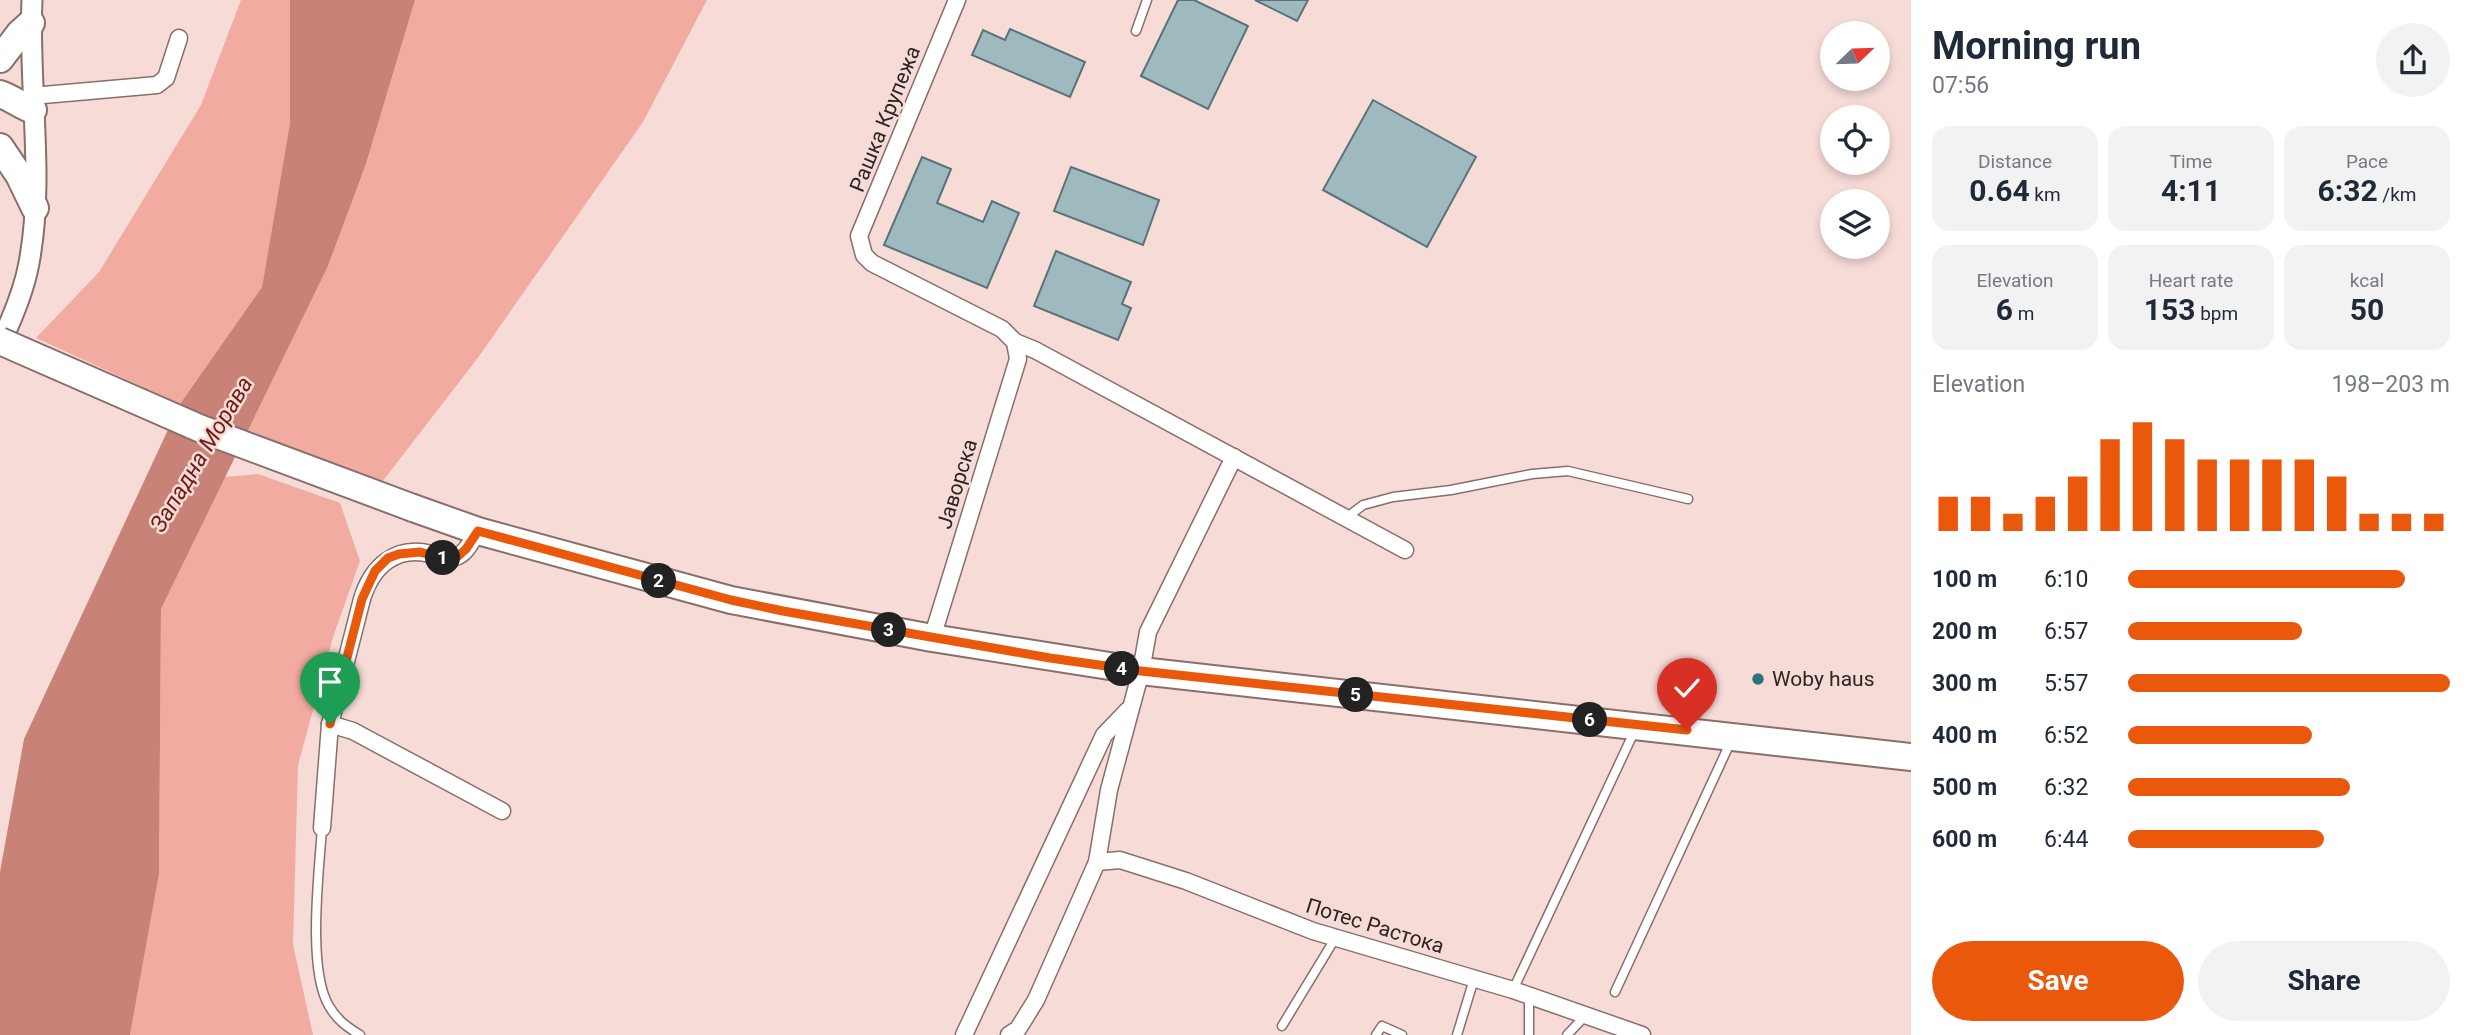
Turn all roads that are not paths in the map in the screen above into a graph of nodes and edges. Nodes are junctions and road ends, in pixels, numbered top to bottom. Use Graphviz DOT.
graph roads {
  1 [pos="957,0"];
  2 [pos="1147,0"];
  3 [pos="32,12"];
  4 [pos="1136,31"];
  5 [pos="179,38"];
  6 [pos="2,54"];
  7 [pos="17,104"];
  8 [pos="0,148"];
  9 [pos="35,208"];
  10 [pos="1014,342"];
  11 [pos="0,343"];
  12 [pos="1234,457"];
  13 [pos="1688,499"];
  14 [pos="1346,518"];
  15 [pos="478,531"];
  16 [pos="1405,550"];
  17 [pos="932,638"];
  18 [pos="1141,671"];
  19 [pos="1129,708"];
  20 [pos="330,724"];
  21 [pos="1637,725"];
  22 [pos="1734,736"];
  23 [pos="1911,757"];
  24 [pos="502,811"];
  25 [pos="322,828"];
  26 [pos="1097,862"];
  27 [pos="1336,937"];
  28 [pos="1474,979"];
  29 [pos="1513,990"];
  30 [pos="1615,992"];
  31 [pos="1529,996"];
  32 [pos="1586,1015"];
  33 [pos="1282,1026"];
  34 [pos="360,1035"];
  35 [pos="964,1035"];
  36 [pos="1009,1035"];
  37 [pos="1376,1035"];
  38 [pos="1402,1035"];
  39 [pos="1457,1035"];
  40 [pos="1530,1035"];
  41 [pos="1567,1035"];
  42 [pos="1642,1035"];
  1 -- 10 [label="street, Рашка Крупежа"];
  2 -- 4 [label="lane"];
  3 -- 6 [label="main road"];
  3 -- 7 [label="street"];
  5 -- 7 [label="street"];
  7 -- 9 [label="street"];
  8 -- 9 [label="main road"];
  9 -- 11 [label="street"];
  10 -- 12 [label="street"];
  10 -- 17 [label="street, Јаворска"];
  11 -- 15 [label="main road, bridge"];
  12 -- 14 [label="street"];
  12 -- 18 [label="street"];
  13 -- 14 [label="lane"];
  14 -- 16 [label="street"];
  15 -- 17 [label="main road"];
  15 -- 20 [label="street"];
  17 -- 18 [label="main road"];
  18 -- 19 [label="street"];
  18 -- 21 [label="main road"];
  19 -- 26 [label="street"];
  19 -- 35 [label="street"];
  20 -- 24 [label="street"];
  20 -- 25 [label="street"];
  21 -- 22 [label="main road"];
  21 -- 29 [label="lane"];
  22 -- 23 [label="main road"];
  22 -- 30 [label="lane"];
  25 -- 34 [label="lane"];
  26 -- 27 [label="street, Потес Растока"];
  26 -- 36 [label="street"];
  27 -- 28 [label="street, Потес Растока"];
  27 -- 33 [label="lane"];
  28 -- 29 [label="street, Потес Растока"];
  28 -- 39 [label="lane"];
  29 -- 31 [label="street, Потес Растока"];
  31 -- 32 [label="street, Потес Растока"];
  31 -- 40 [label="lane"];
  32 -- 41 [label="lane"];
  32 -- 42 [label="street, Потес Растока"];
  37 -- 38 [label="lane"];
}
